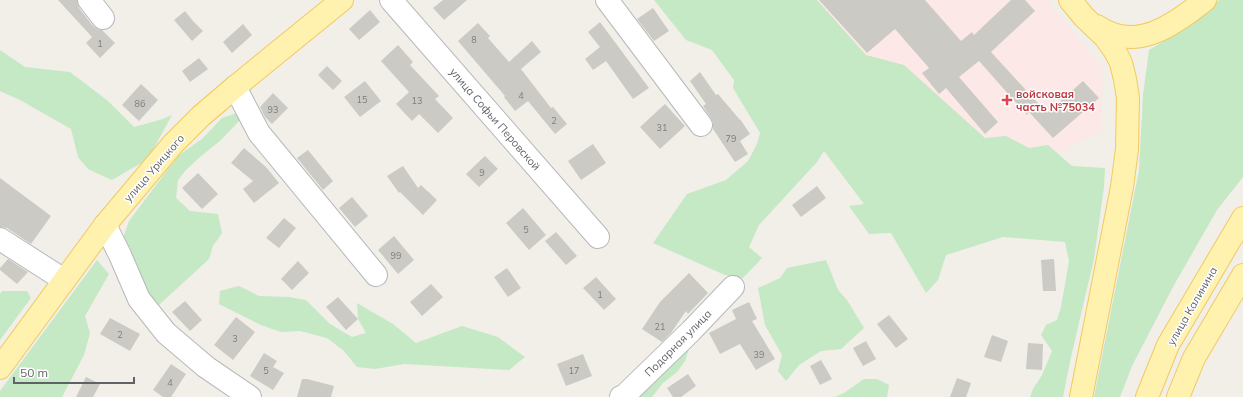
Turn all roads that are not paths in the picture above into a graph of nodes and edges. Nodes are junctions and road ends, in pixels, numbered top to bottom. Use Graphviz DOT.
graph roads {
  1 [pos="89,0"];
  2 [pos="342,0"];
  3 [pos="392,0"];
  4 [pos="607,0"];
  5 [pos="1070,0"];
  6 [pos="1205,0"];
  7 [pos="1084,17"];
  8 [pos="103,18"];
  9 [pos="235,88"];
  10 [pos="701,125"];
  11 [pos="1243,218"];
  12 [pos="105,225"];
  13 [pos="598,237"];
  14 [pos="0,238"];
  15 [pos="376,275"];
  16 [pos="1243,275"];
  17 [pos="64,280"];
  18 [pos="733,287"];
  19 [pos="0,368"];
  20 [pos="250,397"];
  21 [pos="621,397"];
  22 [pos="1080,397"];
  23 [pos="1147,397"];
  24 [pos="1178,397"];
  1 -- 8 [label="street"];
  2 -- 9 [label="main road, улица Урицкого"];
  3 -- 13 [label="street, улица Софьи Перовской"];
  4 -- 10 [label="street"];
  5 -- 7 [label="main road"];
  6 -- 7 [label="main road"];
  7 -- 22 [label="main road"];
  9 -- 12 [label="main road, улица Урицкого"];
  9 -- 15 [label="street"];
  11 -- 23 [label="main road, улица Калинина"];
  12 -- 17 [label="main road, улица Урицкого"];
  12 -- 20 [label="street"];
  14 -- 17 [label="street"];
  16 -- 24 [label="main road"];
  17 -- 19 [label="main road, улица Урицкого"];
  18 -- 21 [label="street, Подарная улица"];
}
